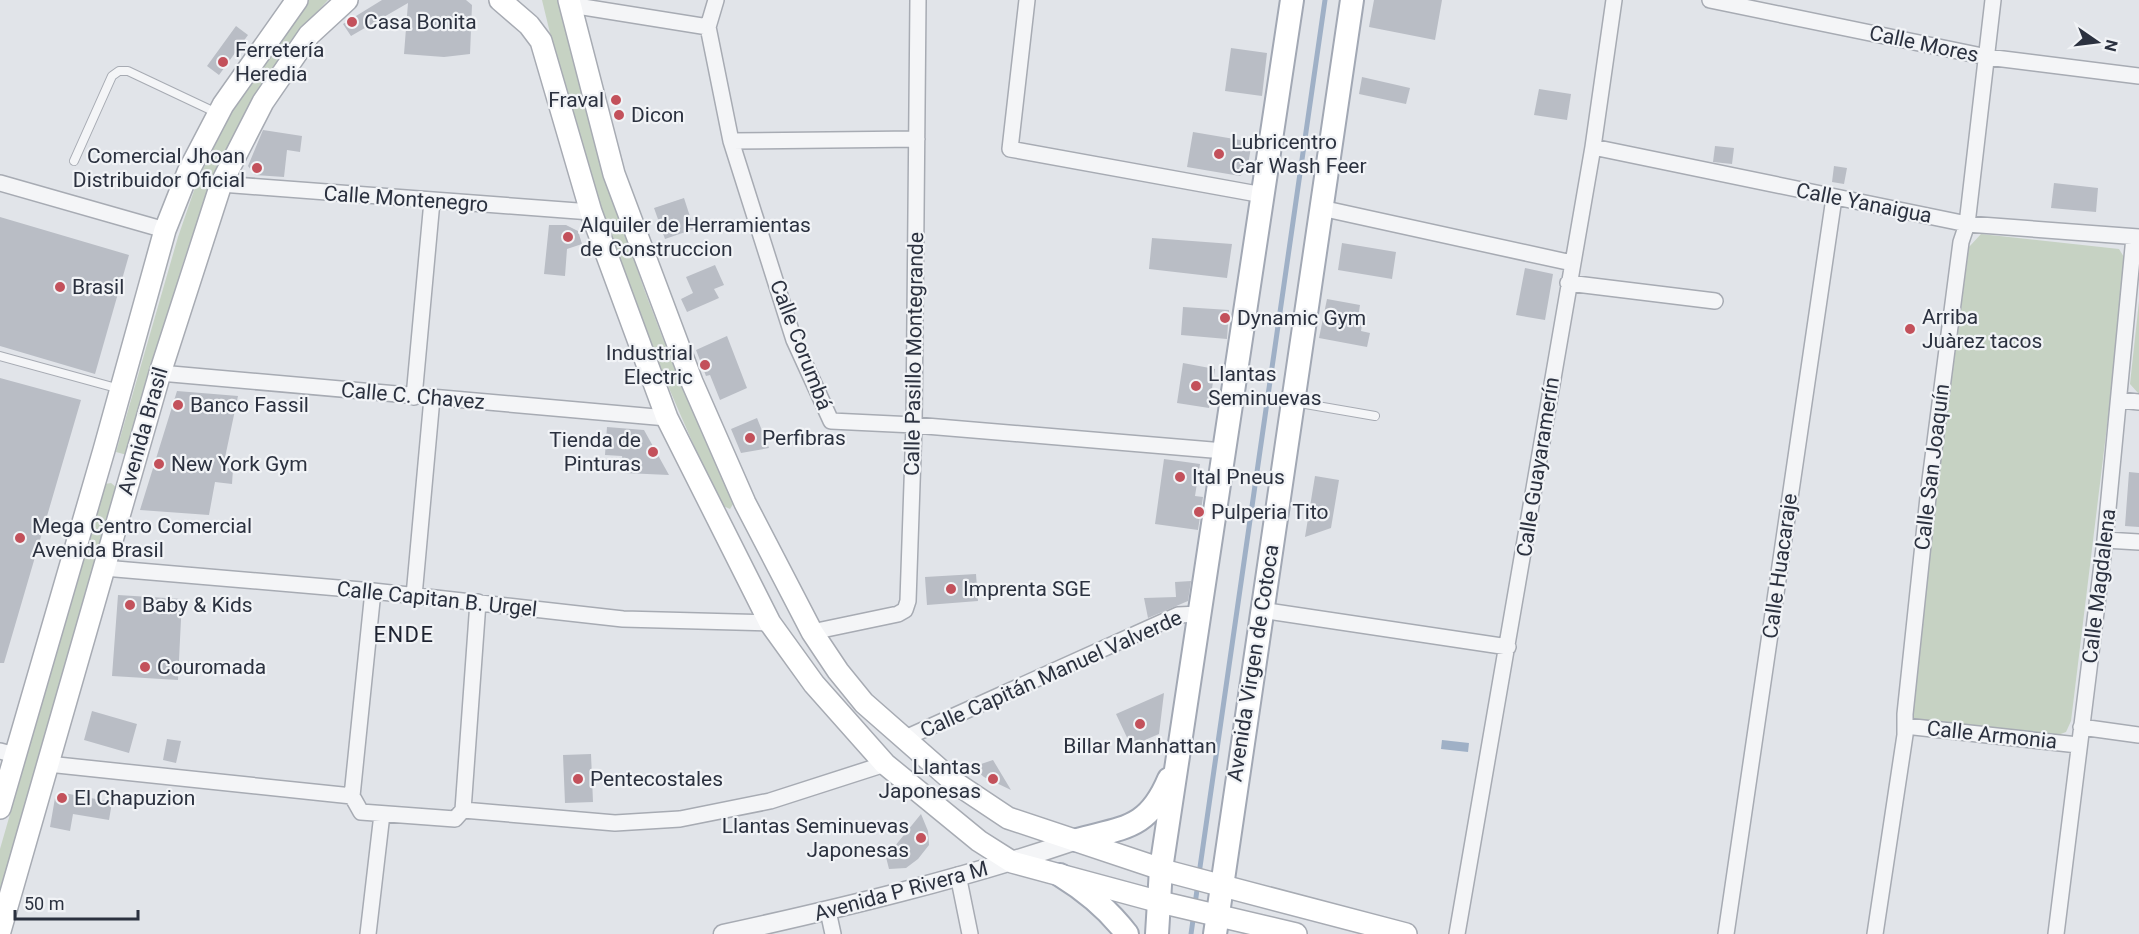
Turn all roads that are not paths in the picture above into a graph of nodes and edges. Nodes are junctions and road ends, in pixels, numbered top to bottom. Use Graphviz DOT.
graph roads {
  1 [pos="297,0"];
  2 [pos="347,0"];
  3 [pos="500,0"];
  4 [pos="716,0"];
  5 [pos="918,0"];
  6 [pos="1027,0"];
  7 [pos="1292,0"];
  8 [pos="1352,0"];
  9 [pos="1614,0"];
  10 [pos="1710,0"];
  11 [pos="1993,0"];
  12 [pos="570,3"];
  13 [pos="708,27"];
  14 [pos="1987,57"];
  15 [pos="2139,76"];
  16 [pos="218,114"];
  17 [pos="917,139"];
  18 [pos="730,141"];
  19 [pos="1593,147"];
  20 [pos="74,161"];
  21 [pos="0,183"];
  22 [pos="221,184"];
  23 [pos="1263,195"];
  24 [pos="1834,198"];
  25 [pos="432,201"];
  26 [pos="1321,208"];
  27 [pos="591,212"];
  28 [pos="1967,224"];
  29 [pos="165,230"];
  30 [pos="2137,237"];
  31 [pos="1572,262"];
  32 [pos="1569,283"];
  33 [pos="1715,301"];
  34 [pos="0,356"];
  35 [pos="160,373"];
  36 [pos="121,389"];
  37 [pos="414,397"];
  38 [pos="432,398"];
  39 [pos="2121,400"];
  40 [pos="1292,402"];
  41 [pos="2139,402"];
  42 [pos="1375,416"];
  43 [pos="667,418"];
  44 [pos="914,425"];
  45 [pos="104,450"];
  46 [pos="1224,451"];
  47 [pos="134,462"];
  48 [pos="96,477"];
  49 [pos="127,486"];
  50 [pos="745,503"];
  51 [pos="717,516"];
  52 [pos="758,528"];
  53 [pos="2105,540"];
  54 [pos="730,542"];
  55 [pos="2139,542"];
  56 [pos="104,568"];
  57 [pos="374,591"];
  58 [pos="414,596"];
  59 [pos="478,602"];
  60 [pos="1261,610"];
  61 [pos="1199,614"];
  62 [pos="770,623"];
  63 [pos="812,632"];
  64 [pos="1508,647"];
  65 [pos="1905,726"];
  66 [pos="2081,727"];
  67 [pos="2139,735"];
  68 [pos="903,739"];
  69 [pos="2078,745"];
  70 [pos="7,753"];
  71 [pos="1179,755"];
  72 [pos="48,764"];
  73 [pos="885,764"];
  74 [pos="352,796"];
  75 [pos="0,808"];
  76 [pos="463,810"];
  77 [pos="382,814"];
  78 [pos="1077,840"];
  79 [pos="1012,862"];
  80 [pos="1166,870"];
  81 [pos="958,875"];
  82 [pos="1060,875"];
  83 [pos="1217,884"];
  84 [pos="1163,903"];
  85 [pos="828,911"];
  86 [pos="1214,921"];
  87 [pos="0,931"];
  88 [pos="368,934"];
  89 [pos="723,934"];
  90 [pos="833,934"];
  91 [pos="970,934"];
  92 [pos="1126,934"];
  93 [pos="1157,934"];
  94 [pos="1296,934"];
  95 [pos="1406,934"];
  96 [pos="1457,934"];
  97 [pos="1726,934"];
  98 [pos="1875,934"];
  99 [pos="2056,934"];
  1 -- 16 [label="main road, Avenida Brasil"];
  2 -- 22 [label="main road, Avenida Brasil"];
  3 -- 27 [label="main road"];
  4 -- 13 [label="street, Calle Corumbá"];
  5 -- 17 [label="street, Calle Pasillo Montegrande"];
  6 -- 23 [label="street"];
  7 -- 23 [label="main road"];
  8 -- 26 [label="main road, Avenida Virgen de Cotoca"];
  9 -- 19 [label="street, Calle Guayaramerín"];
  10 -- 14 [label="street, Calle Mores"];
  11 -- 14 [label="street, Calle San Joaquín"];
  12 -- 13 [label="street"];
  12 -- 50 [label="main road"];
  13 -- 18 [label="street, Calle Corumbá"];
  14 -- 15 [label="street, Calle Mores"];
  14 -- 28 [label="street, Calle San Joaquín"];
  16 -- 20 [label="lane"];
  16 -- 29 [label="main road, Avenida Brasil"];
  17 -- 18 [label="street"];
  17 -- 44 [label="street, Calle Pasillo Montegrande"];
  18 -- 44 [label="street, Calle Corumbá"];
  19 -- 24 [label="street, Calle Yanaigua"];
  19 -- 31 [label="street, Calle Guayaramerín"];
  21 -- 29 [label="street"];
  22 -- 25 [label="street, Calle Montenegro"];
  22 -- 35 [label="main road, Avenida Brasil"];
  23 -- 46 [label="main road"];
  24 -- 28 [label="street, Calle Yanaigua"];
  24 -- 97 [label="street, Calle Huacaraje"];
  25 -- 27 [label="street, Calle Montenegro"];
  25 -- 37 [label="street"];
  26 -- 31 [label="street"];
  26 -- 40 [label="main road, Avenida Virgen de Cotoca"];
  27 -- 43 [label="main road"];
  28 -- 30 [label="street, Calle Yanaigua"];
  28 -- 65 [label="street, Calle San Joaquín"];
  29 -- 36 [label="main road, Avenida Brasil"];
  30 -- 39 [label="street, Calle Magdalena"];
  31 -- 32 [label="street, Calle Guayaramerín"];
  32 -- 33 [label="street"];
  32 -- 64 [label="street, Calle Guayaramerín"];
  34 -- 36 [label="lane"];
  35 -- 37 [label="street, Calle C. Chavez"];
  35 -- 47 [label="main road, Avenida Brasil"];
  36 -- 45 [label="main road, Avenida Brasil"];
  37 -- 38 [label="street, Calle C. Chavez"];
  38 -- 43 [label="street, Calle C. Chavez"];
  38 -- 58 [label="street"];
  39 -- 41 [label="street"];
  39 -- 53 [label="street, Calle Magdalena"];
  40 -- 42 [label="lane"];
  40 -- 60 [label="main road, Avenida Virgen de Cotoca"];
  43 -- 51 [label="main road"];
  44 -- 46 [label="street, Calle Corumbá"];
  44 -- 63 [label="street, Calle Pasillo Montegrande"];
  45 -- 47 [label="main road"];
  45 -- 48 [label="main road, Avenida Brasil"];
  46 -- 61 [label="main road"];
  47 -- 49 [label="main road, Avenida Brasil"];
  48 -- 49 [label="main road"];
  48 -- 70 [label="main road, Avenida Brasil"];
  49 -- 56 [label="main road, Avenida Brasil"];
  50 -- 51 [label="main road"];
  50 -- 52 [label="main road"];
  51 -- 54 [label="main road"];
  52 -- 54 [label="main road"];
  52 -- 63 [label="main road"];
  53 -- 55 [label="street"];
  53 -- 66 [label="street, Calle Magdalena"];
  54 -- 62 [label="main road"];
  56 -- 57 [label="street, Calle Capitan B. Urgel"];
  56 -- 72 [label="main road, Avenida Brasil"];
  57 -- 58 [label="street, Calle Capitan B. Urgel"];
  57 -- 74 [label="street"];
  58 -- 59 [label="street, Calle Capitan B. Urgel"];
  59 -- 62 [label="street, Calle Capitan B. Urgel"];
  59 -- 76 [label="street"];
  60 -- 64 [label="street"];
  60 -- 83 [label="main road, Avenida Virgen de Cotoca"];
  61 -- 68 [label="street, Calle Capitán Manuel Valverde"];
  61 -- 71 [label="main road"];
  62 -- 73 [label="main road"];
  63 -- 68 [label="main road"];
  64 -- 96 [label="street, Calle Guayaramerín"];
  65 -- 69 [label="street, Calle Armonia"];
  65 -- 98 [label="street, Calle San Joaquín"];
  66 -- 67 [label="street, Calle Armonia"];
  66 -- 69 [label="street, Calle Magdalena"];
  68 -- 78 [label="main road"];
  69 -- 99 [label="street, Calle Magdalena"];
  70 -- 75 [label="main road, Avenida Brasil"];
  71 -- 78 [label="main road"];
  71 -- 80 [label="main road"];
  72 -- 74 [label="street"];
  72 -- 87 [label="main road, Avenida Brasil"];
  73 -- 76 [label="street"];
  73 -- 79 [label="main road"];
  74 -- 77 [label="street"];
  76 -- 77 [label="street"];
  77 -- 88 [label="street"];
  78 -- 79 [label="street, Avenida P Rivera M"];
  78 -- 80 [label="main road"];
  79 -- 81 [label="street, Avenida P Rivera M"];
  79 -- 82 [label="main road"];
  80 -- 83 [label="main road"];
  80 -- 84 [label="main road"];
  81 -- 85 [label="street, Avenida P Rivera M"];
  81 -- 91 [label="street"];
  82 -- 84 [label="main road"];
  82 -- 92 [label="main road"];
  83 -- 86 [label="main road, Avenida Virgen de Cotoca"];
  83 -- 95 [label="main road"];
  84 -- 86 [label="main road"];
  84 -- 93 [label="main road"];
  85 -- 89 [label="street, Avenida P Rivera M"];
  85 -- 90 [label="street"];
  86 -- 94 [label="main road"];
}
